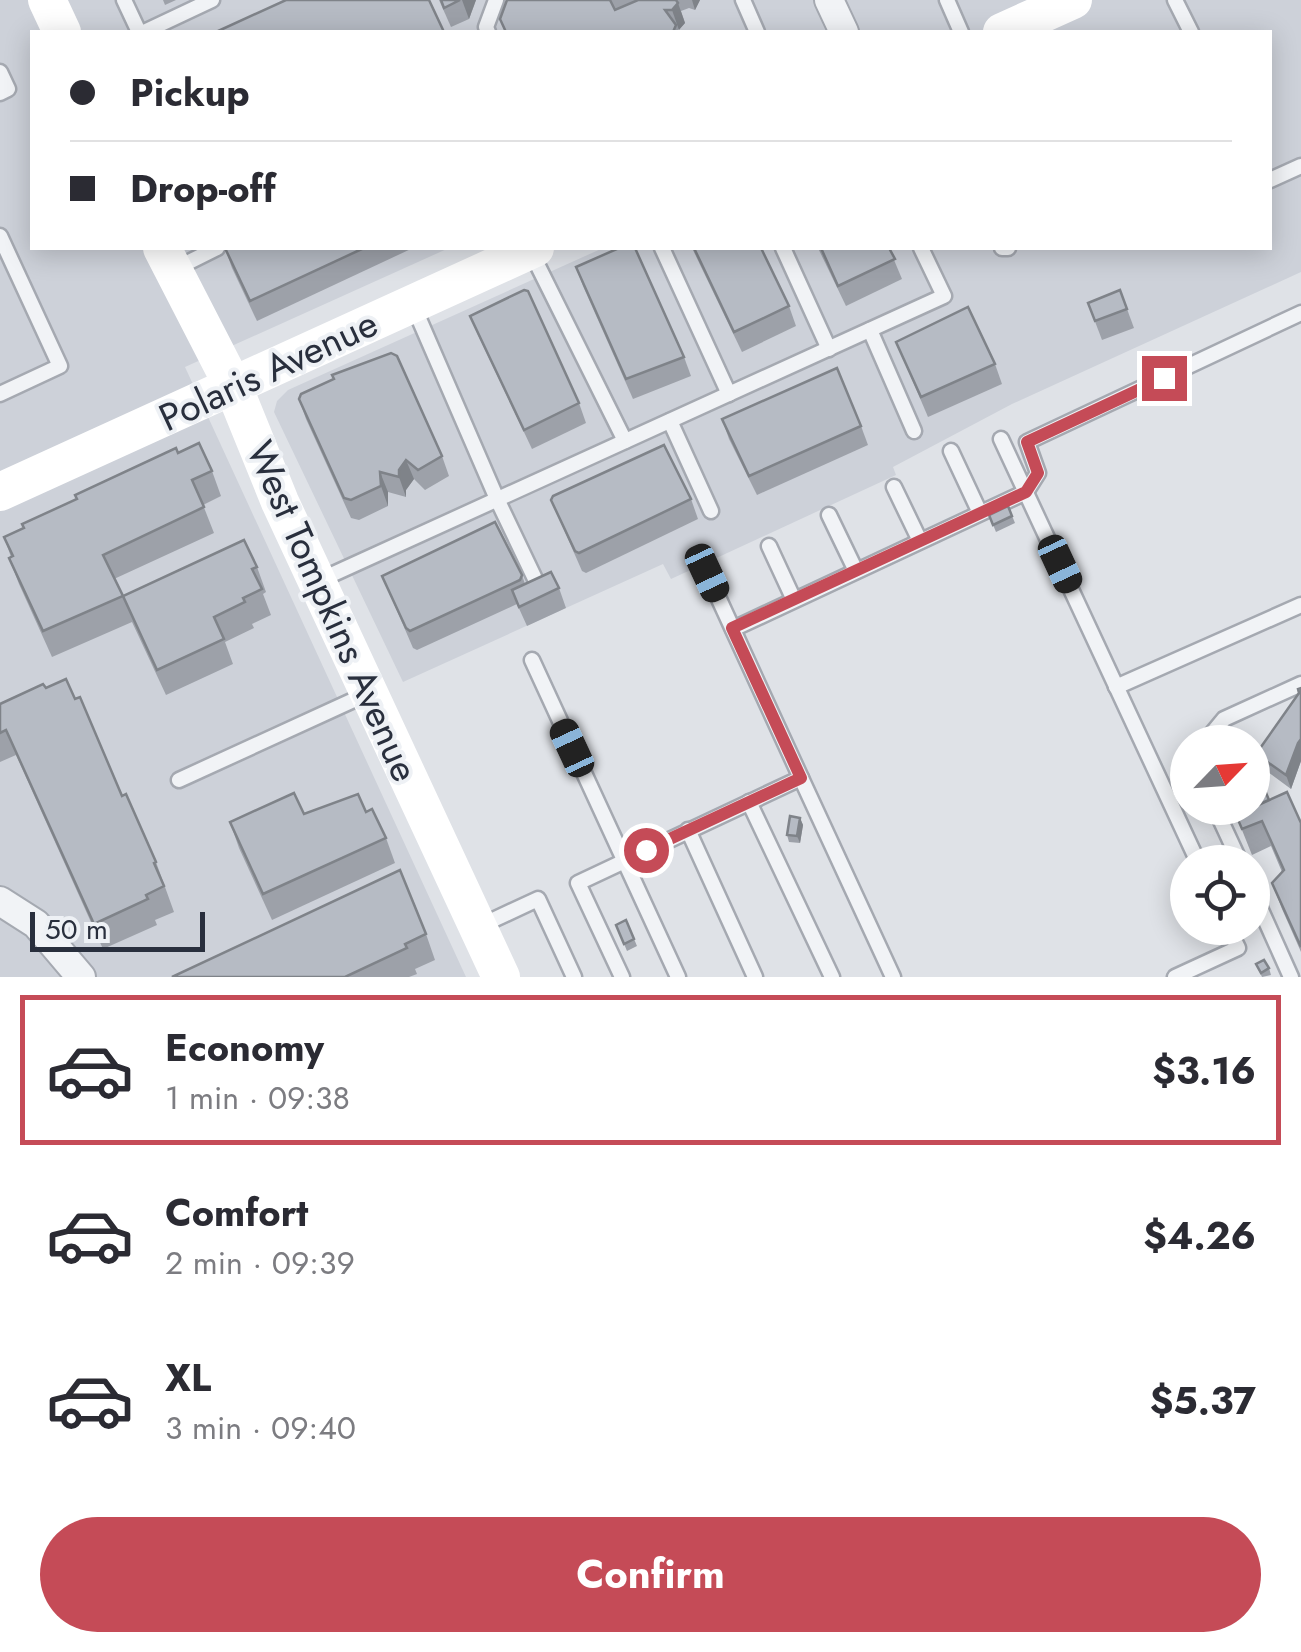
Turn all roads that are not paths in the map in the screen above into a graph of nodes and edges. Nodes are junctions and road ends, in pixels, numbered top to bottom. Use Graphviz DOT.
graph roads {
  1 [pos="48,0"];
  2 [pos="124,0"];
  3 [pos="212,0"];
  4 [pos="496,0"];
  5 [pos="743,0"];
  6 [pos="828,0"];
  7 [pos="946,0"];
  8 [pos="1176,0"];
  9 [pos="1056,12"];
  10 [pos="61,30"];
  11 [pos="141,30"];
  12 [pos="146,30"];
  13 [pos="487,30"];
  14 [pos="756,30"];
  15 [pos="843,30"];
  16 [pos="960,30"];
  17 [pos="1007,30"];
  18 [pos="1190,30"];
  19 [pos="0,72"];
  20 [pos="0,93"];
  21 [pos="1301,166"];
  22 [pos="1272,179"];
  23 [pos="0,236"];
  24 [pos="208,250"];
  25 [pos="531,250"];
  26 [pos="533,250"];
  27 [pos="663,250"];
  28 [pos="784,250"];
  29 [pos="922,250"];
  30 [pos="167,259"];
  31 [pos="412,304"];
  32 [pos="1301,313"];
  33 [pos="870,330"];
  34 [pos="829,349"];
  35 [pos="233,386"];
  36 [pos="0,394"];
  37 [pos="730,394"];
  38 [pos="670,421"];
  39 [pos="914,431"];
  40 [pos="1001,439"];
  41 [pos="625,441"];
  42 [pos="952,451"];
  43 [pos="894,487"];
  44 [pos="0,492"];
  45 [pos="1026,492"];
  46 [pos="496,500"];
  47 [pos="711,512"];
  48 [pos="980,513"];
  49 [pos="829,515"];
  50 [pos="920,541"];
  51 [pos="769,546"];
  52 [pos="856,571"];
  53 [pos="707,573"];
  54 [pos="317,581"];
  55 [pos="536,582"];
  56 [pos="794,600"];
  57 [pos="1301,604"];
  58 [pos="732,628"];
  59 [pos="532,660"];
  60 [pos="1301,684"];
  61 [pos="1116,687"];
  62 [pos="369,692"];
  63 [pos="1219,725"];
  64 [pos="801,778"];
  65 [pos="178,780"];
  66 [pos="749,802"];
  67 [pos="688,830"];
  68 [pos="1190,845"];
  69 [pos="625,861"];
  70 [pos="0,902"];
  71 [pos="478,927"];
  72 [pos="1270,930"];
  73 [pos="1236,945"];
  74 [pos="81,977"];
  75 [pos="501,977"];
  76 [pos="574,977"];
  77 [pos="622,977"];
  78 [pos="678,977"];
  79 [pos="755,977"];
  80 [pos="832,977"];
  81 [pos="893,977"];
  82 [pos="1175,977"];
  83 [pos="1291,977"];
  1 -- 10 [label="street"];
  2 -- 11 [label="lane"];
  3 -- 12 [label="lane"];
  4 -- 13 [label="lane"];
  5 -- 14 [label="lane"];
  6 -- 15 [label="street"];
  7 -- 16 [label="lane"];
  8 -- 18 [label="lane"];
  9 -- 17 [label="street"];
  19 -- 20 [label="lane"];
  21 -- 22 [label="lane"];
  23 -- 36 [label="lane"];
  24 -- 30 [label="lane"];
  25 -- 31 [label="street, Polaris Avenue"];
  26 -- 41 [label="lane"];
  27 -- 37 [label="lane"];
  28 -- 34 [label="lane"];
  29 -- 33 [label="lane"];
  30 -- 35 [label="street, West Tompkins Avenue"];
  31 -- 35 [label="street, Polaris Avenue"];
  31 -- 46 [label="lane"];
  32 -- 45 [label="lane"];
  33 -- 34 [label="lane"];
  33 -- 39 [label="lane"];
  34 -- 37 [label="lane"];
  35 -- 44 [label="street, Polaris Avenue"];
  35 -- 54 [label="street, West Tompkins Avenue"];
  37 -- 38 [label="lane"];
  38 -- 41 [label="lane"];
  38 -- 47 [label="lane"];
  40 -- 45 [label="lane"];
  41 -- 46 [label="lane"];
  42 -- 48 [label="lane"];
  43 -- 50 [label="lane"];
  45 -- 48 [label="lane"];
  45 -- 61 [label="lane"];
  46 -- 54 [label="lane"];
  46 -- 55 [label="lane"];
  48 -- 50 [label="lane"];
  49 -- 52 [label="lane"];
  50 -- 52 [label="lane"];
  51 -- 56 [label="lane"];
  52 -- 56 [label="lane"];
  53 -- 58 [label="lane"];
  54 -- 62 [label="street, West Tompkins Avenue"];
  56 -- 58 [label="lane"];
  57 -- 61 [label="lane"];
  58 -- 64 [label="lane"];
  59 -- 69 [label="lane"];
  60 -- 63 [label="lane"];
  61 -- 68 [label="lane"];
  62 -- 65 [label="lane"];
  62 -- 71 [label="street, West Tompkins Avenue"];
  64 -- 66 [label="lane"];
  64 -- 81 [label="lane"];
  66 -- 67 [label="lane"];
  66 -- 80 [label="lane"];
  67 -- 69 [label="lane"];
  67 -- 79 [label="lane"];
  69 -- 77 [label="lane"];
  69 -- 78 [label="lane"];
  70 -- 74 [label="street"];
  71 -- 75 [label="street, West Tompkins Avenue"];
  71 -- 76 [label="lane"];
  72 -- 83 [label="lane"];
  73 -- 82 [label="lane"];
}
